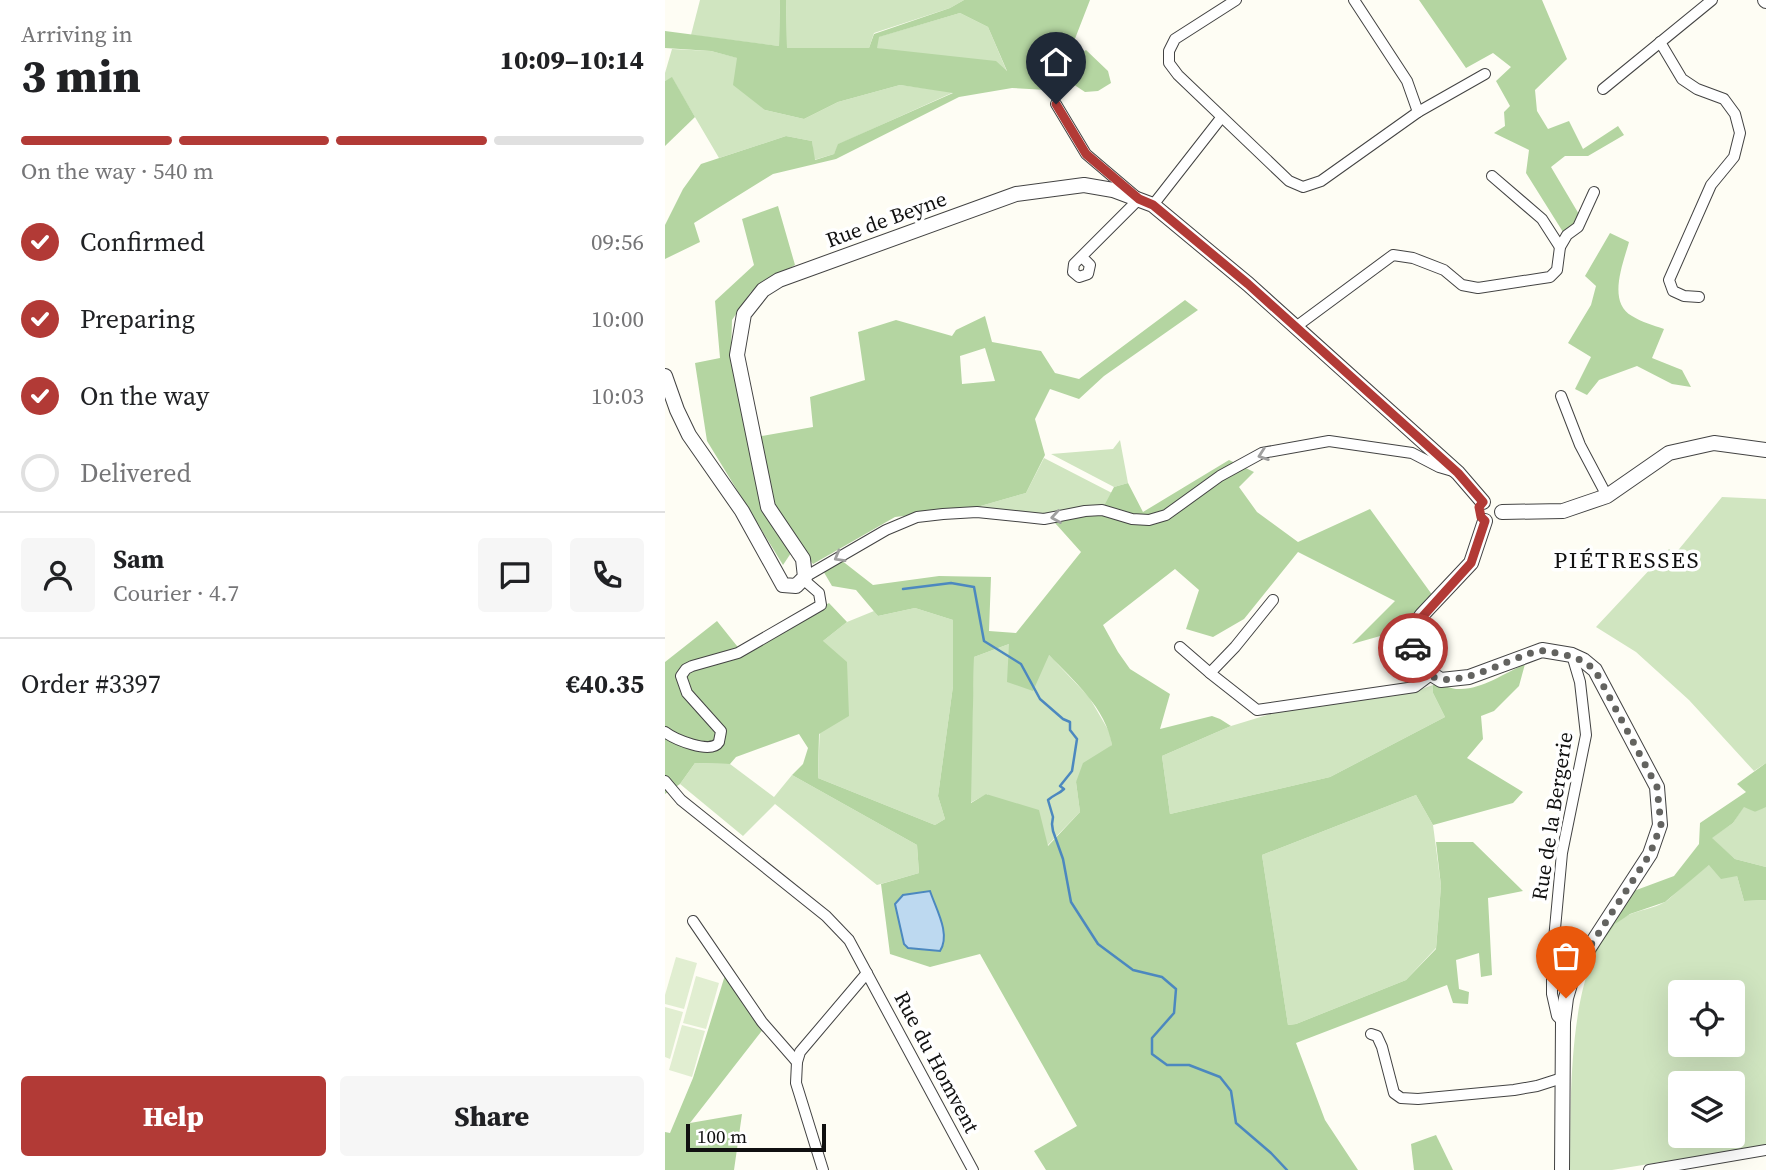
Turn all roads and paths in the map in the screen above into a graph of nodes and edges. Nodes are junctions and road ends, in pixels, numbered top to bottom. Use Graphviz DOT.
graph roads {
  1 [pos="1236,0"];
  2 [pos="1354,0"];
  3 [pos="1711,0"];
  4 [pos="1660,42"];
  5 [pos="1485,74"];
  6 [pos="1603,89"];
  7 [pos="1056,104"];
  8 [pos="1418,112"];
  9 [pos="1221,118"];
  10 [pos="1492,176"];
  11 [pos="1594,192"];
  12 [pos="1146,202"];
  13 [pos="1560,247"];
  14 [pos="1082,257"];
  15 [pos="1699,297"];
  16 [pos="1297,326"];
  17 [pos="665,376"];
  18 [pos="1561,396"];
  19 [pos="1766,450"];
  20 [pos="1458,473"];
  21 [pos="1607,496"];
  22 [pos="1483,502"];
  23 [pos="1502,512"];
  24 [pos="1485,521"];
  25 [pos="805,578"];
  26 [pos="1273,600"];
  27 [pos="1180,647"];
  28 [pos="1571,655"];
  29 [pos="1210,673"];
  30 [pos="1431,674"];
  31 [pos="665,732"];
  32 [pos="665,781"];
  33 [pos="693,921"];
  34 [pos="867,972"];
  35 [pos="1563,1022"];
  36 [pos="1371,1034"];
  37 [pos="797,1062"];
  38 [pos="1562,1078"];
  39 [pos="1766,1150"];
  40 [pos="823,1170"];
  41 [pos="974,1170"];
  42 [pos="1562,1170"];
  43 [pos="1649,1170"];
  1 -- 9 [label="street"];
  2 -- 8 [label="street"];
  3 -- 4 [label="street"];
  4 -- 6 [label="street"];
  4 -- 15 [label="street"];
  5 -- 8 [label="street"];
  7 -- 12 [label="street"];
  8 -- 9 [label="street"];
  9 -- 12 [label="street"];
  10 -- 13 [label="street"];
  11 -- 13 [label="street"];
  12 -- 14 [label="street"];
  12 -- 16 [label="street, Rue de Beyne"];
  12 -- 25 [label="street, Rue de Beyne"];
  13 -- 16 [label="street"];
  16 -- 20 [label="street, Rue de Beyne"];
  17 -- 25 [label="street"];
  18 -- 21 [label="street"];
  19 -- 21 [label="street"];
  20 -- 22 [label="street, Rue de Beyne"];
  20 -- 25 [label="street, one-way"];
  21 -- 23 [label="street"];
  22 -- 23 [label="street"];
  22 -- 24 [label="street"];
  23 -- 24 [label="street"];
  24 -- 30 [label="street"];
  25 -- 31 [label="street"];
  26 -- 29 [label="street"];
  27 -- 29 [label="street"];
  28 -- 30 [label="street"];
  28 -- 35 [label="street, Rue de la Bergerie"];
  28 -- 35 [label="street"];
  29 -- 30 [label="street"];
  32 -- 34 [label="street, Rue du Homvent"];
  33 -- 37 [label="street"];
  34 -- 37 [label="street"];
  34 -- 41 [label="street, Rue du Homvent"];
  35 -- 38 [label="street"];
  36 -- 38 [label="street"];
  37 -- 40 [label="street"];
  38 -- 42 [label="street"];
  39 -- 43 [label="street"];
}
